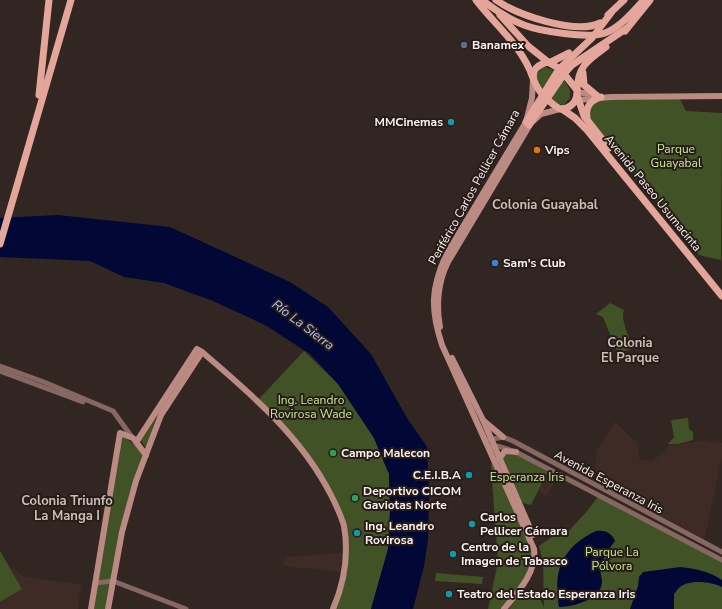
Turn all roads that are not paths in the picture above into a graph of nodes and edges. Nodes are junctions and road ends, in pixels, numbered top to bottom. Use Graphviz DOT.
graph roads {
  1 [pos="71,0"];
  2 [pos="476,0"];
  3 [pos="482,0"];
  4 [pos="488,0"];
  5 [pos="496,0"];
  6 [pos="624,0"];
  7 [pos="644,0"];
  8 [pos="650,0"];
  9 [pos="49,2"];
  10 [pos="611,14"];
  11 [pos="600,23"];
  12 [pos="627,28"];
  13 [pos="550,62"];
  14 [pos="584,65"];
  15 [pos="533,79"];
  16 [pos="577,96"];
  17 [pos="598,96"];
  18 [pos="722,96"];
  19 [pos="561,109"];
  20 [pos="34,121"];
  21 [pos="588,122"];
  22 [pos="527,124"];
  23 [pos="0,236"];
  24 [pos="0,244"];
  25 [pos="722,288"];
  26 [pos="722,296"];
  27 [pos="200,351"];
  28 [pos="0,366"];
  29 [pos="0,371"];
  30 [pos="483,420"];
  31 [pos="120,432"];
  32 [pos="503,437"];
  33 [pos="135,440"];
  34 [pos="488,440"];
  35 [pos="491,447"];
  36 [pos="516,452"];
  37 [pos="146,455"];
  38 [pos="499,459"];
  39 [pos="553,464"];
  40 [pos="563,468"];
  41 [pos="550,469"];
  42 [pos="562,476"];
  43 [pos="673,526"];
  44 [pos="670,533"];
  45 [pos="722,552"];
  46 [pos="722,560"];
  47 [pos="113,581"];
  48 [pos="95,583"];
  49 [pos="91,609"];
  50 [pos="108,609"];
  51 [pos="186,609"];
  52 [pos="333,609"];
  53 [pos="504,609"];
  54 [pos="509,609"];
  1 -- 20 [label="main road"];
  2 -- 15 [label="main road, Avenida Paseo Usumacinta"];
  3 -- 7 [label="main road"];
  4 -- 13 [label="main road, Avenida Paseo Usumacinta"];
  5 -- 11 [label="main road"];
  6 -- 10 [label="main road"];
  8 -- 12 [label="main road"];
  9 -- 20 [label="main road"];
  10 -- 11 [label="main road"];
  10 -- 22 [label="main road"];
  11 -- 13 [label="main road"];
  12 -- 14 [label="main road"];
  12 -- 22 [label="main road"];
  13 -- 15 [label="main road"];
  13 -- 16 [label="main road, Avenida Paseo Usumacinta"];
  14 -- 16 [label="main road"];
  14 -- 17 [label="main road"];
  15 -- 19 [label="main road, Avenida Paseo Usumacinta"];
  15 -- 22 [label="main road, Periférico Carlos Pellicer Cámara"];
  16 -- 17 [label="main road"];
  16 -- 19 [label="main road"];
  16 -- 21 [label="main road, Avenida Paseo Usumacinta"];
  17 -- 18 [label="main road"];
  17 -- 21 [label="main road"];
  19 -- 22 [label="main road, Periférico Carlos Pellicer Cámara"];
  19 -- 26 [label="main road, Avenida Paseo Usumacinta"];
  20 -- 23 [label="main road"];
  20 -- 24 [label="main road"];
  21 -- 25 [label="main road, Avenida Paseo Usumacinta"];
  22 -- 30 [label="main road, Periférico Carlos Pellicer Cámara"];
  22 -- 34 [label="main road, Periférico Carlos Pellicer Cámara"];
  27 -- 33 [label="main road"];
  27 -- 37 [label="main road"];
  27 -- 52 [label="main road"];
  28 -- 33 [label="street"];
  29 -- 31 [label="street"];
  30 -- 32 [label="main road"];
  30 -- 34 [label="main road, Periférico Carlos Pellicer Cámara"];
  31 -- 33 [label="main road"];
  31 -- 48 [label="main road"];
  32 -- 34 [label="street"];
  32 -- 39 [label="street, Avenida Esperanza Iris"];
  33 -- 37 [label="main road"];
  34 -- 35 [label="main road, Periférico Carlos Pellicer Cámara"];
  35 -- 36 [label="street, Avenida Esperanza Iris"];
  35 -- 38 [label="main road, Periférico Carlos Pellicer Cámara"];
  35 -- 53 [label="main road, Periférico Carlos Pellicer Cámara"];
  36 -- 38 [label="main road"];
  36 -- 41 [label="street, Avenida Esperanza Iris"];
  37 -- 47 [label="main road"];
  38 -- 54 [label="main road, Periférico Carlos Pellicer Cámara"];
  39 -- 40 [label="street, Avenida Esperanza Iris"];
  39 -- 41 [label="street"];
  40 -- 42 [label="street"];
  40 -- 43 [label="street, Avenida Esperanza Iris"];
  41 -- 42 [label="street, Avenida Esperanza Iris"];
  42 -- 44 [label="street, Avenida Esperanza Iris"];
  43 -- 44 [label="street"];
  43 -- 45 [label="street, Avenida Esperanza Iris"];
  44 -- 46 [label="street, Avenida Esperanza Iris"];
  47 -- 48 [label="street"];
  47 -- 50 [label="main road"];
  47 -- 51 [label="street"];
  48 -- 49 [label="main road"];
}
